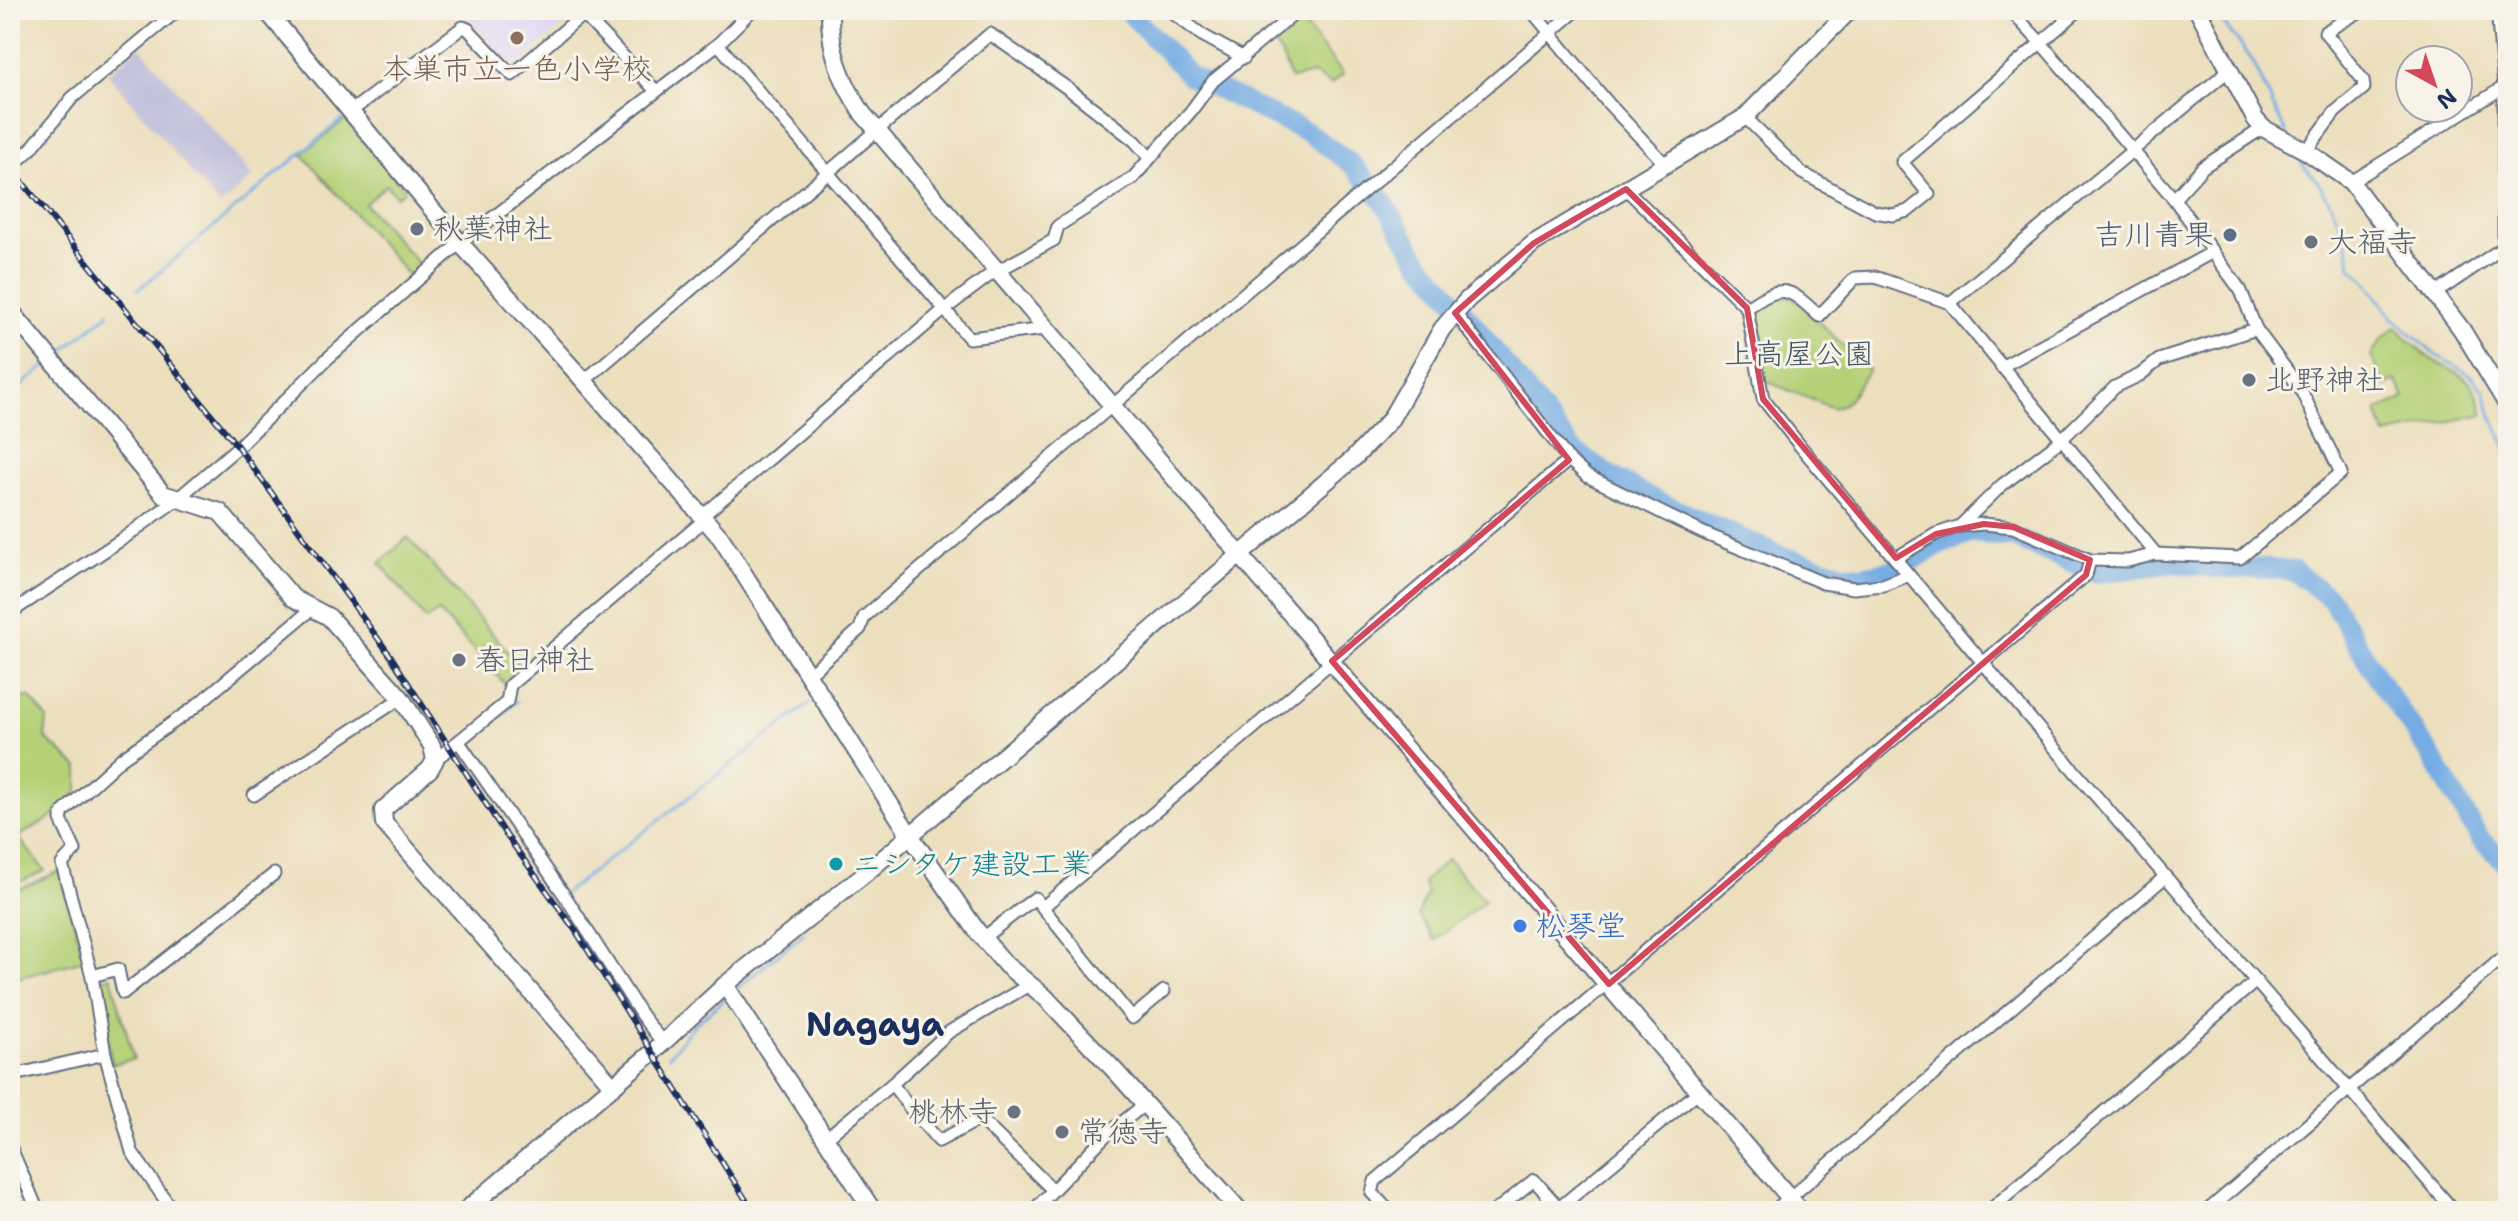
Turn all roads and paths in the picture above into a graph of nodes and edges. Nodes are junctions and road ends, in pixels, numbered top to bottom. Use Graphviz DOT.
graph roads {
  1 [pos="178,10"];
  2 [pos="266,10"];
  3 [pos="752,10"];
  4 [pos="830,10"];
  5 [pos="1169,10"];
  6 [pos="1299,10"];
  7 [pos="1531,10"];
  8 [pos="1577,10"];
  9 [pos="1850,10"];
  10 [pos="2010,10"];
  11 [pos="2079,10"];
  12 [pos="2198,10"];
  13 [pos="2362,10"];
  14 [pos="2497,10"];
  15 [pos="586,12"];
  16 [pos="1551,32"];
  17 [pos="2041,43"];
  18 [pos="718,44"];
  19 [pos="1244,58"];
  20 [pos="2229,70"];
  21 [pos="2504,87"];
  22 [pos="656,91"];
  23 [pos="350,112"];
  24 [pos="1745,117"];
  25 [pos="2263,128"];
  26 [pos="877,131"];
  27 [pos="2133,150"];
  28 [pos="2306,151"];
  29 [pos="1150,158"];
  30 [pos="1666,165"];
  31 [pos="10,168"];
  32 [pos="826,172"];
  33 [pos="2351,182"];
  34 [pos="1626,189"];
  35 [pos="2174,199"];
  36 [pos="460,243"];
  37 [pos="2213,252"];
  38 [pos="998,272"];
  39 [pos="2436,293"];
  40 [pos="1950,303"];
  41 [pos="1747,308"];
  42 [pos="945,309"];
  43 [pos="10,310"];
  44 [pos="1455,313"];
  45 [pos="1046,329"];
  46 [pos="2256,329"];
  47 [pos="2001,367"];
  48 [pos="584,381"];
  49 [pos="1112,406"];
  50 [pos="2508,406"];
  51 [pos="2061,440"];
  52 [pos="1569,460"];
  53 [pos="176,500"];
  54 [pos="704,518"];
  55 [pos="1960,526"];
  56 [pos="1241,554"];
  57 [pos="2156,554"];
  58 [pos="1896,558"];
  59 [pos="2089,561"];
  60 [pos="1909,575"];
  61 [pos="313,608"];
  62 [pos="10,613"];
  63 [pos="1332,661"];
  64 [pos="1984,661"];
  65 [pos="809,674"];
  66 [pos="401,698"];
  67 [pos="459,742"];
  68 [pos="435,760"];
  69 [pos="254,795"];
  70 [pos="909,834"];
  71 [pos="274,874"];
  72 [pos="2165,877"];
  73 [pos="1043,907"];
  74 [pos="983,938"];
  75 [pos="2508,953"];
  76 [pos="92,976"];
  77 [pos="2256,981"];
  78 [pos="1609,984"];
  79 [pos="725,985"];
  80 [pos="1029,985"];
  81 [pos="1164,991"];
  82 [pos="663,1043"];
  83 [pos="105,1054"];
  84 [pos="10,1076"];
  85 [pos="892,1084"];
  86 [pos="613,1086"];
  87 [pos="2350,1090"];
  88 [pos="1699,1091"];
  89 [pos="1145,1104"];
  90 [pos="826,1138"];
  91 [pos="10,1146"];
  92 [pos="1053,1190"];
  93 [pos="1796,1205"];
  94 [pos="1232,1208"];
  95 [pos="1039,1209"];
  96 [pos="38,1211"];
  97 [pos="173,1211"];
  98 [pos="465,1211"];
  99 [pos="873,1211"];
  100 [pos="1389,1211"];
  101 [pos="1495,1211"];
  102 [pos="1774,1211"];
  103 [pos="1989,1211"];
  104 [pos="2207,1211"];
  105 [pos="2454,1211"];
  1 -- 31 [label="street"];
  2 -- 23 [label="street"];
  3 -- 18 [label="street"];
  4 -- 26 [label="street"];
  5 -- 19 [label="street"];
  6 -- 19 [label="street"];
  7 -- 16 [label="street"];
  8 -- 16 [label="street"];
  9 -- 24 [label="street"];
  10 -- 17 [label="street"];
  11 -- 17 [label="street"];
  12 -- 20 [label="street"];
  13 -- 28 [label="street"];
  14 -- 21 [label="street"];
  15 -- 22 [label="street"];
  15 -- 23 [label="street"];
  16 -- 30 [label="street"];
  16 -- 49 [label="street"];
  17 -- 24 [label="street"];
  17 -- 27 [label="street"];
  18 -- 22 [label="street"];
  18 -- 32 [label="street"];
  19 -- 29 [label="street"];
  20 -- 25 [label="street"];
  20 -- 27 [label="street"];
  21 -- 33 [label="street"];
  21 -- 39 [label="street"];
  22 -- 36 [label="street"];
  23 -- 36 [label="street"];
  24 -- 30 [label="street"];
  25 -- 28 [label="street"];
  25 -- 35 [label="street"];
  26 -- 29 [label="street"];
  26 -- 32 [label="street"];
  26 -- 38 [label="street"];
  27 -- 35 [label="street"];
  27 -- 40 [label="street"];
  28 -- 33 [label="street"];
  29 -- 38 [label="street"];
  30 -- 34 [label="street"];
  32 -- 42 [label="street"];
  32 -- 48 [label="street"];
  33 -- 39 [label="street"];
  34 -- 41 [label="street"];
  34 -- 44 [label="street"];
  35 -- 37 [label="street"];
  36 -- 48 [label="street"];
  36 -- 53 [label="street"];
  37 -- 46 [label="street"];
  37 -- 47 [label="street"];
  38 -- 42 [label="street"];
  38 -- 45 [label="street"];
  39 -- 50 [label="street"];
  40 -- 41 [label="street"];
  40 -- 47 [label="street"];
  41 -- 58 [label="street"];
  42 -- 45 [label="street"];
  42 -- 54 [label="street"];
  43 -- 53 [label="street"];
  44 -- 52 [label="street"];
  44 -- 56 [label="street"];
  45 -- 49 [label="street"];
  46 -- 51 [label="street"];
  46 -- 57 [label="street"];
  47 -- 51 [label="street"];
  48 -- 54 [label="street"];
  49 -- 56 [label="street"];
  49 -- 65 [label="street"];
  51 -- 55 [label="street"];
  51 -- 57 [label="street"];
  52 -- 60 [label="street"];
  52 -- 63 [label="street"];
  53 -- 61 [label="street"];
  53 -- 62 [label="street"];
  54 -- 65 [label="street"];
  54 -- 67 [label="street"];
  55 -- 58 [label="street"];
  55 -- 59 [label="street"];
  56 -- 63 [label="street"];
  56 -- 70 [label="street"];
  57 -- 59 [label="street"];
  58 -- 60 [label="street"];
  59 -- 64 [label="street"];
  60 -- 64 [label="street"];
  61 -- 66 [label="street"];
  61 -- 76 [label="street"];
  63 -- 73 [label="street"];
  63 -- 78 [label="street"];
  64 -- 72 [label="street"];
  64 -- 78 [label="street"];
  65 -- 70 [label="street"];
  66 -- 68 [label="street"];
  66 -- 69 [label="street"];
  67 -- 68 [label="street"];
  67 -- 82 [label="street"];
  68 -- 86 [label="street"];
  70 -- 74 [label="street"];
  70 -- 79 [label="street"];
  71 -- 76 [label="street"];
  72 -- 77 [label="street"];
  72 -- 93 [label="street"];
  73 -- 74 [label="street"];
  73 -- 81 [label="street"];
  74 -- 80 [label="street"];
  75 -- 87 [label="street"];
  76 -- 83 [label="street"];
  77 -- 87 [label="street"];
  77 -- 103 [label="street"];
  78 -- 88 [label="street"];
  78 -- 100 [label="street"];
  79 -- 82 [label="street"];
  79 -- 90 [label="street"];
  80 -- 85 [label="street"];
  80 -- 89 [label="street"];
  82 -- 86 [label="street"];
  83 -- 84 [label="street"];
  83 -- 97 [label="street"];
  85 -- 90 [label="street"];
  85 -- 92 [label="street"];
  86 -- 98 [label="street"];
  87 -- 104 [label="street"];
  87 -- 105 [label="street"];
  88 -- 93 [label="street"];
  88 -- 101 [label="street"];
  89 -- 92 [label="street"];
  89 -- 94 [label="street"];
  90 -- 99 [label="street"];
  91 -- 96 [label="street"];
  92 -- 95 [label="street"];
  93 -- 102 [label="street"];
}
